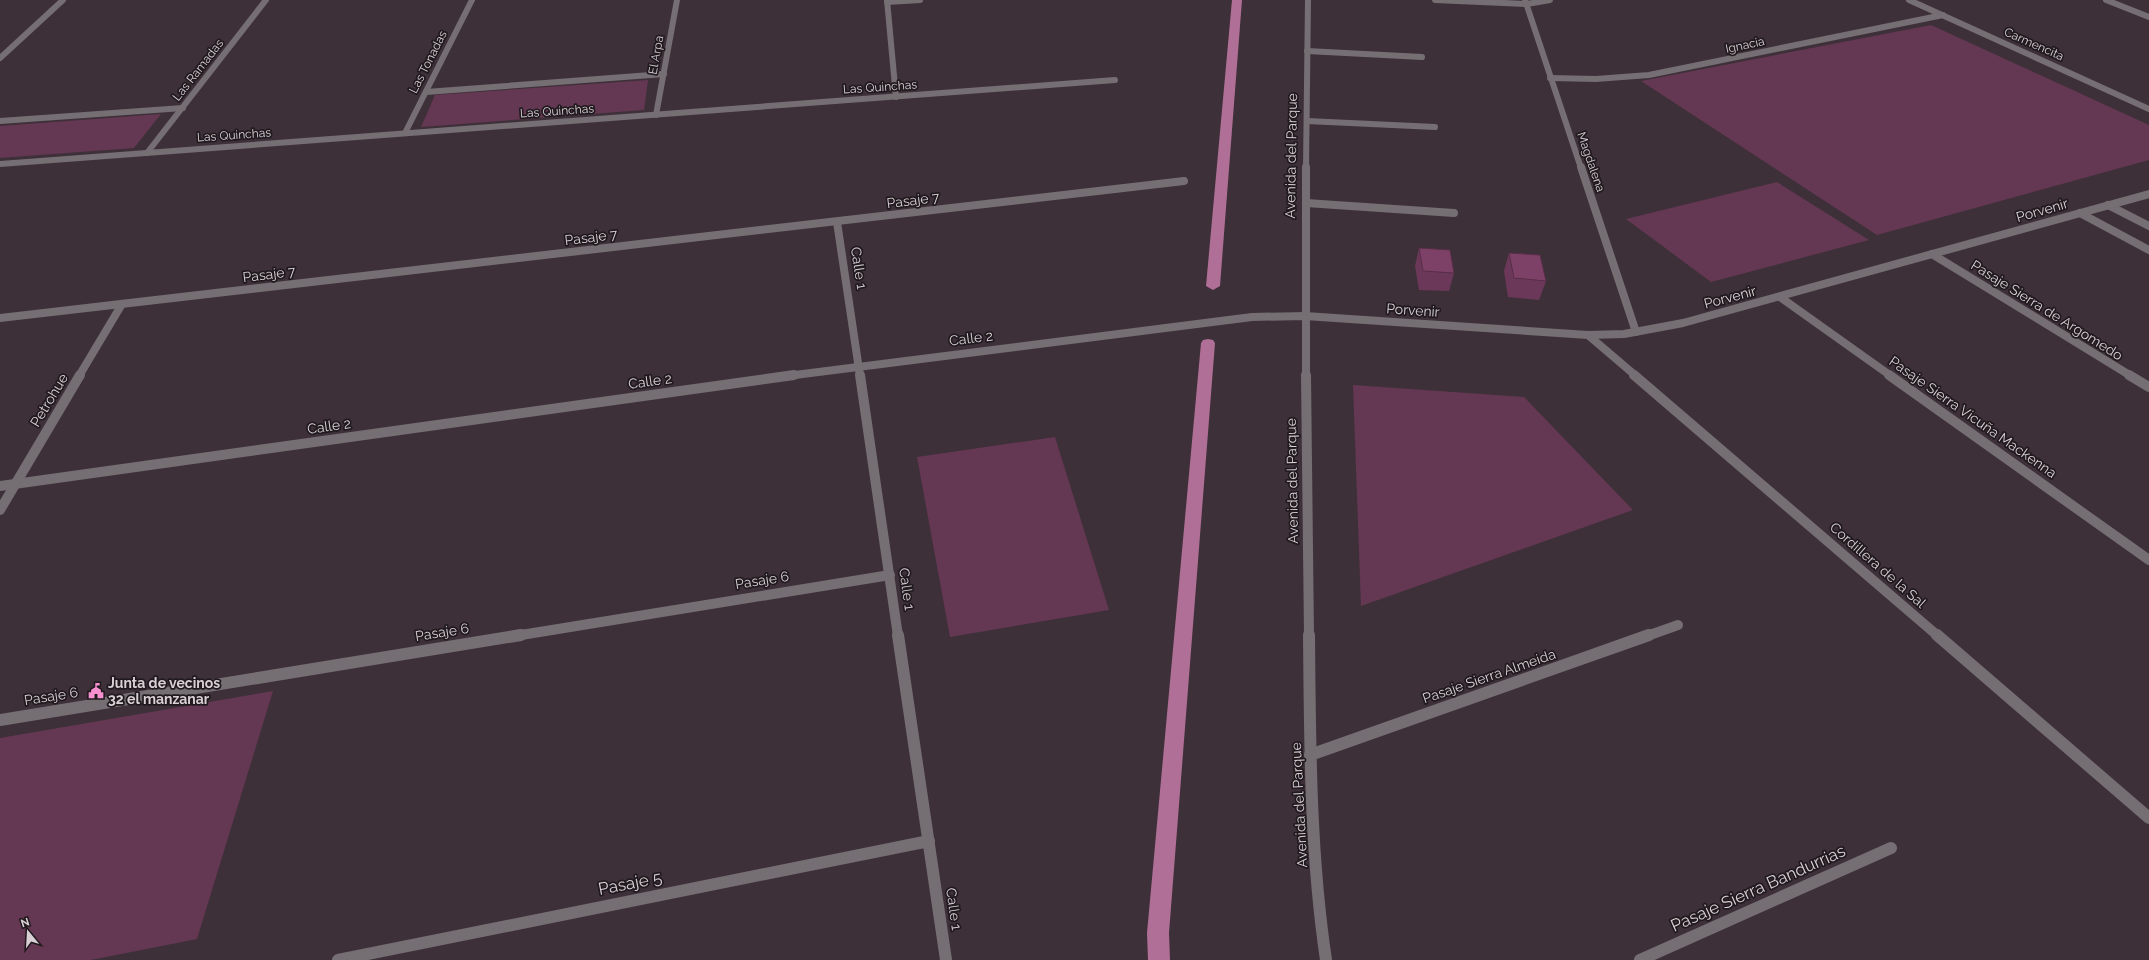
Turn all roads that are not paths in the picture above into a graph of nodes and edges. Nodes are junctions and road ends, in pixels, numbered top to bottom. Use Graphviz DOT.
graph roads {
  1 [pos="62,0"];
  2 [pos="266,0"];
  3 [pos="472,0"];
  4 [pos="677,0"];
  5 [pos="920,0"];
  6 [pos="1308,0"];
  7 [pos="1435,0"];
  8 [pos="1550,0"];
  9 [pos="1909,0"];
  10 [pos="2106,0"];
  11 [pos="887,1"];
  12 [pos="1526,2"];
  13 [pos="1943,15"];
  14 [pos="2149,17"];
  15 [pos="1308,51"];
  16 [pos="1422,57"];
  17 [pos="0,58"];
  18 [pos="664,74"];
  19 [pos="1550,78"];
  20 [pos="1115,80"];
  21 [pos="426,92"];
  22 [pos="896,97"];
  23 [pos="182,108"];
  24 [pos="2149,109"];
  25 [pos="656,115"];
  26 [pos="0,121"];
  27 [pos="1307,121"];
  28 [pos="1435,127"];
  29 [pos="405,133"];
  30 [pos="147,153"];
  31 [pos="0,164"];
  32 [pos="1184,182"];
  33 [pos="2149,194"];
  34 [pos="1306,203"];
  35 [pos="2108,205"];
  36 [pos="1454,212"];
  37 [pos="2080,213"];
  38 [pos="837,222"];
  39 [pos="2149,226"];
  40 [pos="2149,250"];
  41 [pos="1932,254"];
  42 [pos="1780,297"];
  43 [pos="122,304"];
  44 [pos="1305,316"];
  45 [pos="0,318"];
  46 [pos="1636,332"];
  47 [pos="1588,335"];
  48 [pos="859,366"];
  49 [pos="2149,387"];
  50 [pos="16,484"];
  51 [pos="0,486"];
  52 [pos="0,510"];
  53 [pos="2149,560"];
  54 [pos="890,575"];
  55 [pos="1678,625"];
  56 [pos="0,720"];
  57 [pos="1310,755"];
  58 [pos="2149,818"];
  59 [pos="929,841"];
  60 [pos="1891,848"];
  61 [pos="338,960"];
  62 [pos="946,960"];
  63 [pos="1326,960"];
  64 [pos="1640,960"];
  1 -- 17 [label="street"];
  2 -- 23 [label="street, Las Ramadas"];
  3 -- 21 [label="street, Las Tonadas"];
  4 -- 18 [label="street, El Arpa"];
  5 -- 11 [label="street"];
  6 -- 15 [label="street, Avenida del Parque"];
  7 -- 12 [label="street"];
  8 -- 12 [label="street"];
  9 -- 13 [label="street, Carmencita"];
  10 -- 14 [label="street"];
  11 -- 22 [label="street"];
  12 -- 19 [label="street, Magdalena"];
  13 -- 19 [label="street, Ignacia"];
  13 -- 24 [label="street, Carmencita"];
  15 -- 16 [label="street"];
  15 -- 27 [label="street, Avenida del Parque"];
  18 -- 21 [label="street"];
  18 -- 25 [label="street, El Arpa"];
  19 -- 46 [label="street, Magdalena"];
  20 -- 22 [label="street, Las Quinchas"];
  21 -- 29 [label="street, Las Tonadas"];
  22 -- 25 [label="street, Las Quinchas"];
  23 -- 26 [label="street"];
  23 -- 30 [label="street, Las Ramadas"];
  25 -- 29 [label="street, Las Quinchas"];
  27 -- 28 [label="street"];
  27 -- 34 [label="street, Avenida del Parque"];
  29 -- 30 [label="street, Las Quinchas"];
  30 -- 31 [label="street, Las Quinchas"];
  32 -- 38 [label="street, Pasaje 7"];
  33 -- 35 [label="street, Porvenir"];
  34 -- 36 [label="street"];
  34 -- 44 [label="street, Avenida del Parque"];
  35 -- 37 [label="street, Porvenir"];
  35 -- 39 [label="street"];
  37 -- 40 [label="street"];
  37 -- 41 [label="street, Porvenir"];
  38 -- 43 [label="street, Pasaje 7"];
  38 -- 48 [label="street, Calle 1"];
  41 -- 42 [label="street, Porvenir"];
  41 -- 49 [label="street, Pasaje Sierra de Argomedo"];
  42 -- 46 [label="street, Porvenir"];
  42 -- 53 [label="street, Pasaje Sierra Vicuña Mackenna"];
  43 -- 45 [label="street, Pasaje 7"];
  43 -- 50 [label="street, Petrohue"];
  44 -- 47 [label="street, Porvenir"];
  44 -- 48 [label="street, Calle 2"];
  44 -- 57 [label="street, Avenida del Parque"];
  46 -- 47 [label="street, Porvenir"];
  47 -- 58 [label="street, Cordillera de la Sal"];
  48 -- 50 [label="street, Calle 2"];
  48 -- 54 [label="street, Calle 1"];
  50 -- 51 [label="street, Calle 2"];
  50 -- 52 [label="street, Petrohue"];
  54 -- 56 [label="street, Pasaje 6"];
  54 -- 59 [label="street, Calle 1"];
  55 -- 57 [label="street, Pasaje Sierra Almeida"];
  57 -- 63 [label="street, Avenida del Parque"];
  59 -- 61 [label="street, Pasaje 5"];
  59 -- 62 [label="street, Calle 1"];
  60 -- 64 [label="street, Pasaje Sierra Bandurrias"];
}
